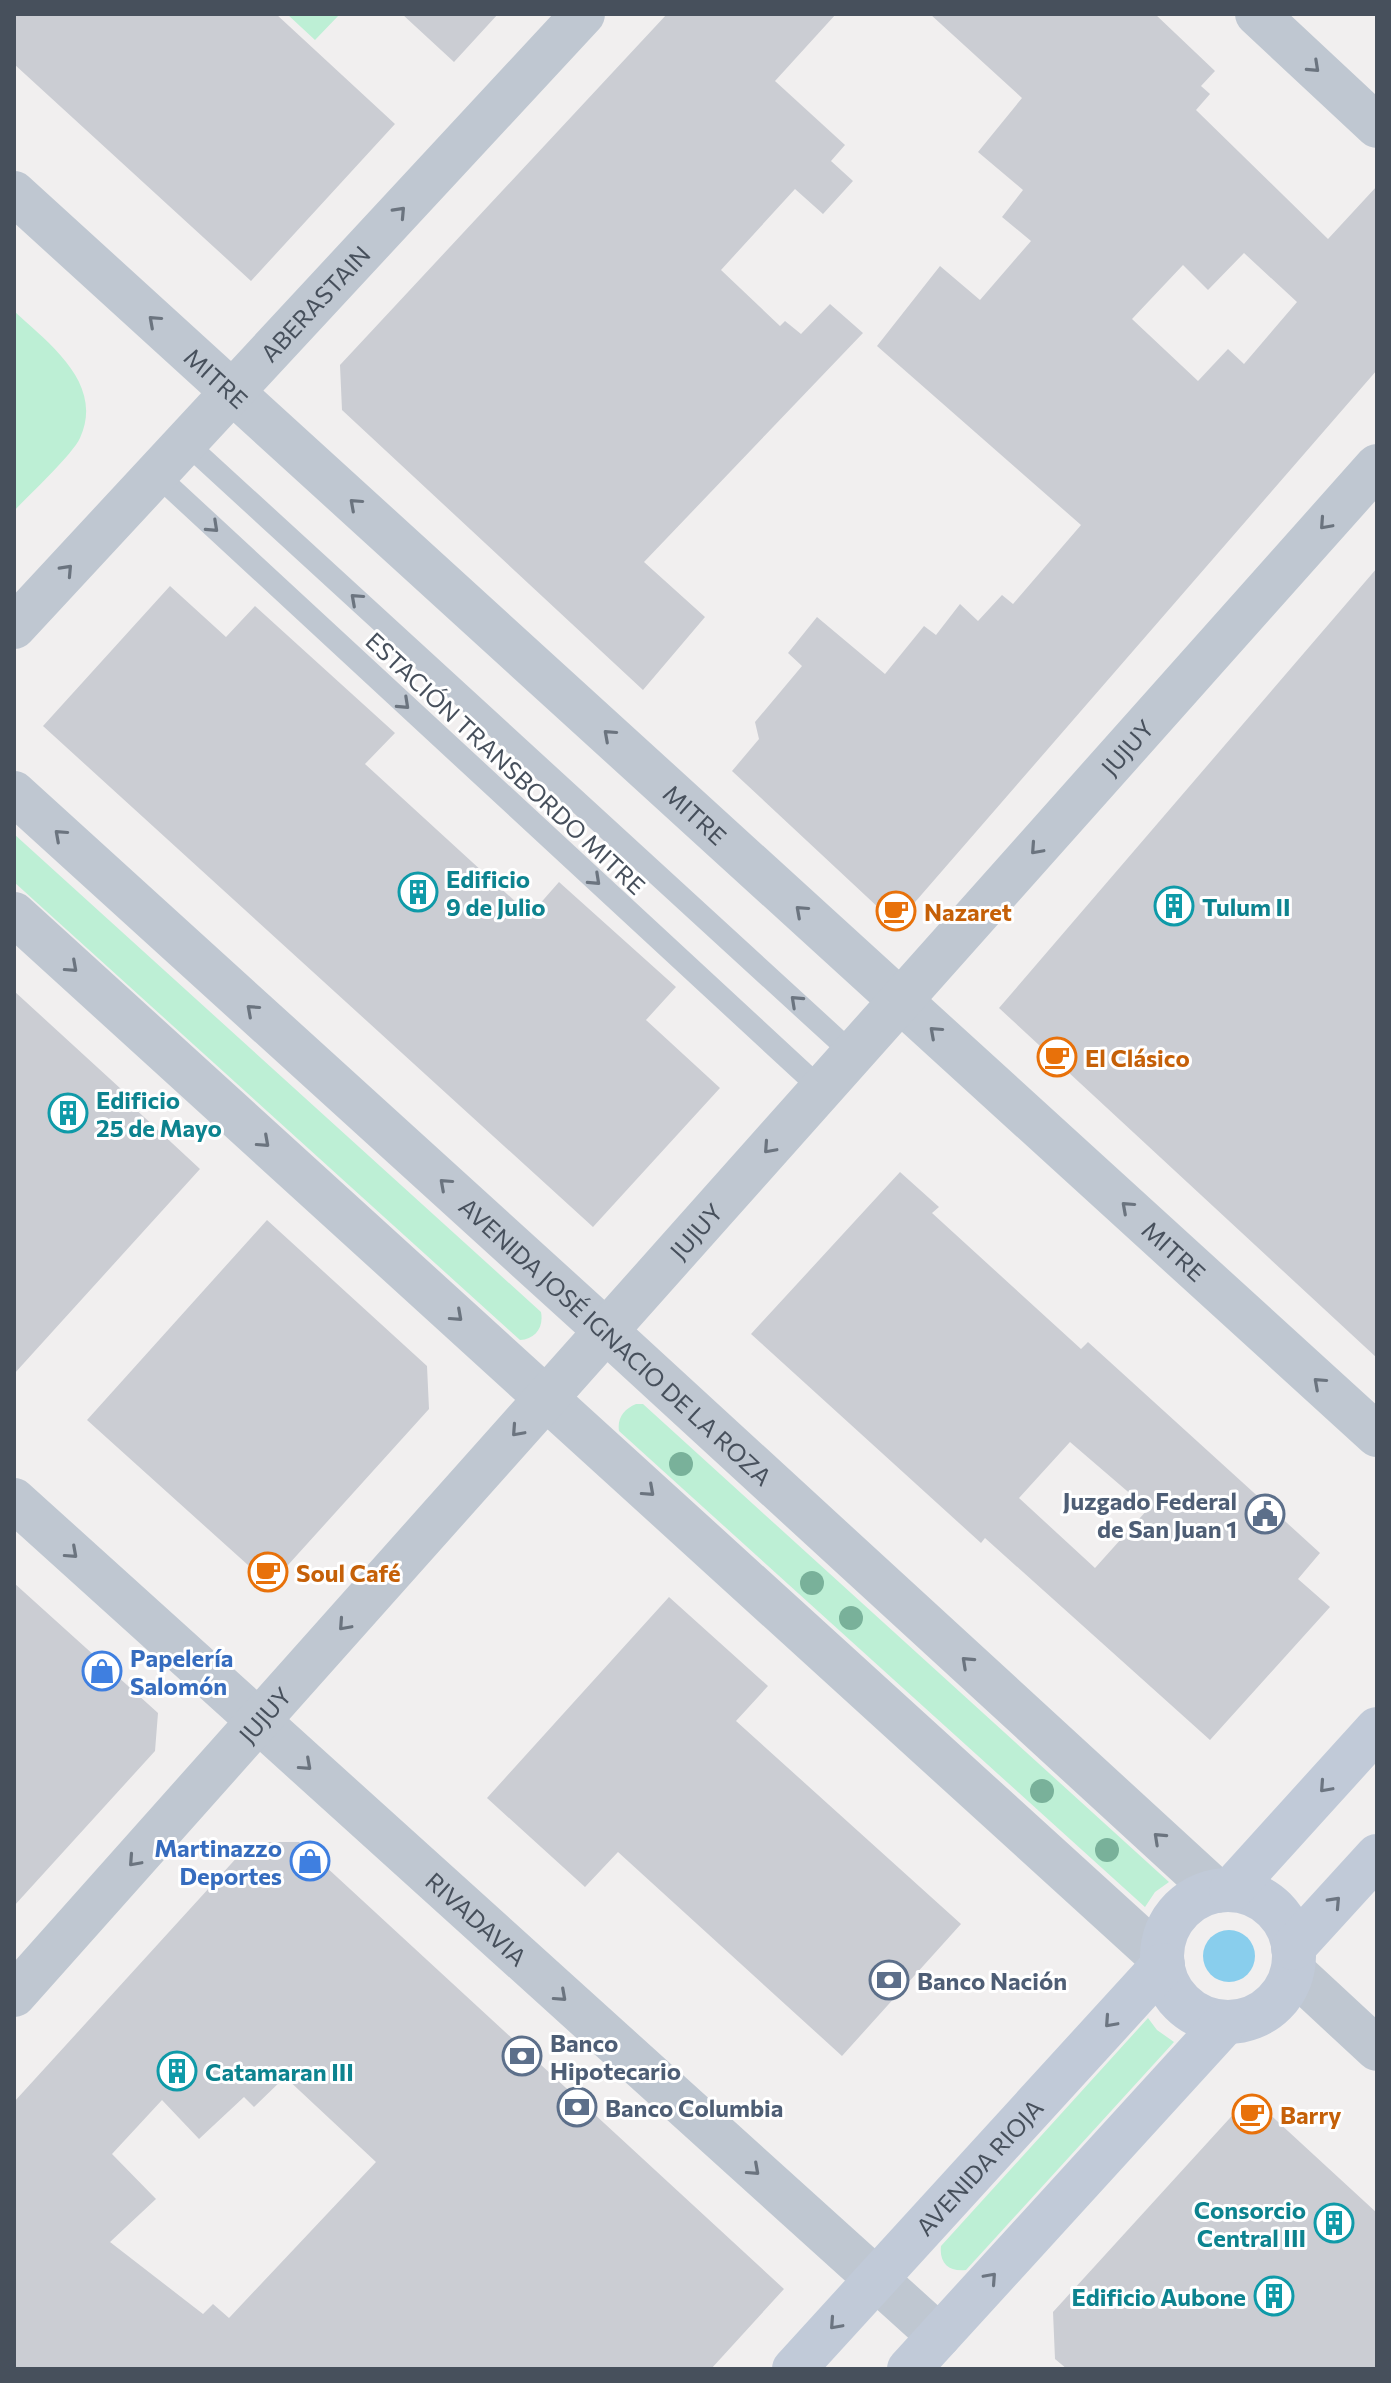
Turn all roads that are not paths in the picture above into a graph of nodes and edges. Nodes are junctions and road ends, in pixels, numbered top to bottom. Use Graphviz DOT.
graph roads {
  1 [pos="583,14"];
  2 [pos="1257,14"];
  3 [pos="1377,126"];
  4 [pos="14,193"];
  5 [pos="232,392"];
  6 [pos="185,442"];
  7 [pos="1377,466"];
  8 [pos="156,474"];
  9 [pos="14,627"];
  10 [pos="14,793"];
  11 [pos="14,914"];
  12 [pos="901,1001"];
  13 [pos="853,1054"];
  14 [pos="821,1089"];
  15 [pos="606,1331"];
  16 [pos="547,1398"];
  17 [pos="1377,1435"];
  18 [pos="14,1500"];
  19 [pos="258,1722"];
  20 [pos="1377,1729"];
  21 [pos="1377,1856"];
  22 [pos="1223,1891"];
  23 [pos="1293,1959"];
  24 [pos="1162,1961"];
  25 [pos="14,1995"];
  26 [pos="1225,2023"];
  27 [pos="1377,2049"];
  28 [pos="876,2280"];
  29 [pos="939,2336"];
  30 [pos="794,2369"];
  31 [pos="909,2369"];
  5 -- 1 [label="street, ABERASTAIN, one-way"];
  2 -- 3 [label="street, one-way"];
  5 -- 4 [label="street, MITRE, one-way"];
  5 -- 6 [label="street, ABERASTAIN"];
  12 -- 5 [label="street, MITRE, one-way"];
  6 -- 8 [label="street, ABERASTAIN"];
  13 -- 6 [label="lane, ESTACIÓN TRANSBORDO MITRE, one-way"];
  7 -- 12 [label="street, JUJUY, one-way"];
  9 -- 8 [label="street, ABERASTAIN, one-way"];
  8 -- 14 [label="lane, ESTACIÓN TRANSBORDO MITRE, one-way"];
  15 -- 10 [label="street, AVENIDA JOSÉ IGNACIO DE LA ROZA, one-way"];
  11 -- 16 [label="street, one-way"];
  12 -- 13 [label="street, JUJUY"];
  17 -- 12 [label="street, MITRE, one-way"];
  13 -- 14 [label="street, JUJUY"];
  14 -- 15 [label="street, JUJUY, one-way"];
  15 -- 16 [label="street, JUJUY"];
  22 -- 15 [label="street, AVENIDA JOSÉ IGNACIO DE LA ROZA, one-way"];
  16 -- 19 [label="street, JUJUY, one-way"];
  16 -- 24 [label="street, one-way"];
  18 -- 19 [label="street, RIVADAVIA, one-way"];
  19 -- 25 [label="street, JUJUY, one-way"];
  19 -- 28 [label="street, RIVADAVIA, one-way"];
  20 -- 22 [label="main road, one-way"];
  23 -- 21 [label="main road, one-way"];
  22 -- 23 [label="main road"];
  22 -- 24 [label="main road"];
  23 -- 26 [label="main road"];
  23 -- 27 [label="street"];
  24 -- 26 [label="main road"];
  24 -- 28 [label="main road, AVENIDA RIOJA, one-way"];
  29 -- 26 [label="main road, one-way"];
  28 -- 29 [label="street, RIVADAVIA"];
  28 -- 30 [label="main road, AVENIDA RIOJA, one-way"];
  29 -- 31 [label="main road"];
}
